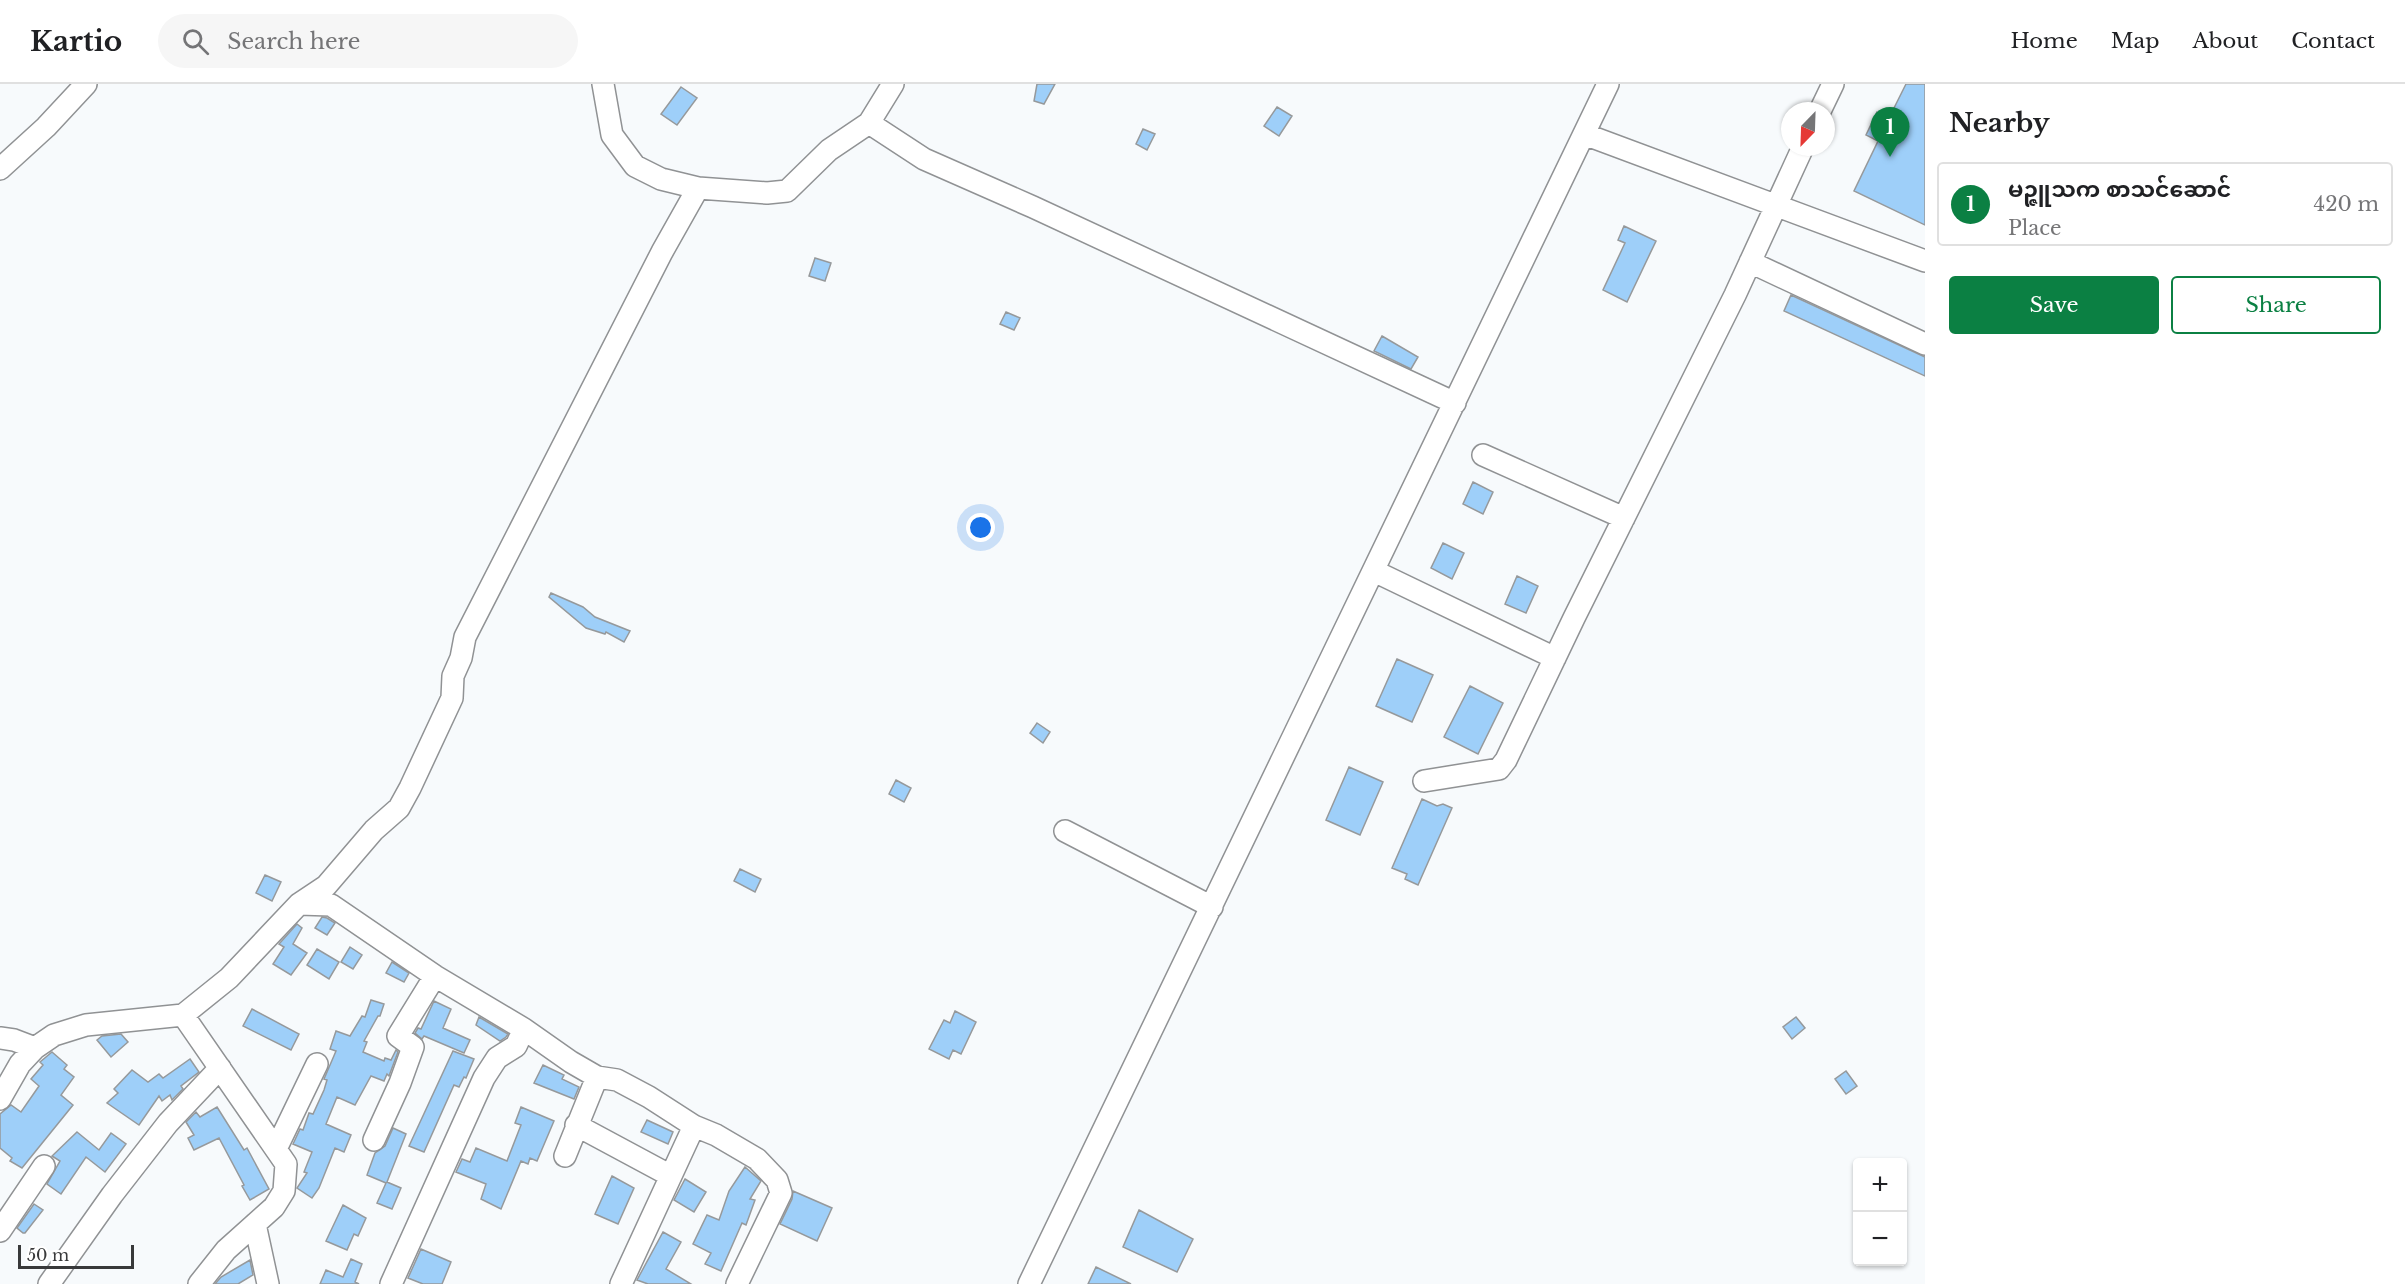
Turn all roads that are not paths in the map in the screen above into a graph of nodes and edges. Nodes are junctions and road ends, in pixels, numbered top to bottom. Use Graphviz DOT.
graph roads {
  1 [pos="86,84"];
  2 [pos="603,84"];
  3 [pos="893,84"];
  4 [pos="1608,84"];
  5 [pos="1833,84"];
  6 [pos="1824,102"];
  7 [pos="869,123"];
  8 [pos="1584,134"];
  9 [pos="1799,156"];
  10 [pos="0,169"];
  11 [pos="698,188"];
  12 [pos="1775,206"];
  13 [pos="1925,261"];
  14 [pos="1750,262"];
  15 [pos="1925,344"];
  16 [pos="1455,403"];
  17 [pos="1483,455"];
  18 [pos="1624,518"];
  19 [pos="1374,571"];
  20 [pos="1554,658"];
  21 [pos="1424,781"];
  22 [pos="1065,831"];
  23 [pos="328,896"];
  24 [pos="1212,907"];
  25 [pos="435,976"];
  26 [pos="183,1015"];
  27 [pos="524,1029"];
  28 [pos="0,1038"];
  29 [pos="35,1048"];
  30 [pos="317,1064"];
  31 [pos="220,1068"];
  32 [pos="597,1077"];
  33 [pos="0,1099"];
  34 [pos="576,1125"];
  35 [pos="694,1126"];
  36 [pos="374,1140"];
  37 [pos="276,1149"];
  38 [pos="565,1156"];
  39 [pos="44,1166"];
  40 [pos="671,1176"];
  41 [pos="255,1224"];
  42 [pos="0,1232"];
  43 [pos="49,1284"];
  44 [pos="199,1284"];
  45 [pos="268,1284"];
  46 [pos="391,1284"];
  47 [pos="621,1284"];
  48 [pos="737,1284"];
  49 [pos="1029,1284"];
  1 -- 10 [label="street"];
  2 -- 11 [label="street"];
  3 -- 7 [label="street"];
  4 -- 8 [label="street"];
  5 -- 6 [label="street"];
  7 -- 11 [label="street"];
  7 -- 16 [label="street"];
  8 -- 12 [label="street"];
  8 -- 16 [label="street"];
  9 -- 12 [label="street"];
  11 -- 23 [label="street"];
  12 -- 13 [label="street"];
  12 -- 14 [label="street"];
  14 -- 15 [label="street"];
  14 -- 18 [label="street"];
  16 -- 19 [label="street"];
  17 -- 18 [label="street"];
  18 -- 20 [label="street"];
  19 -- 20 [label="street"];
  19 -- 24 [label="street"];
  20 -- 21 [label="street"];
  22 -- 24 [label="street"];
  23 -- 25 [label="street"];
  23 -- 26 [label="street"];
  24 -- 49 [label="street"];
  25 -- 27 [label="street"];
  25 -- 36 [label="street"];
  26 -- 29 [label="street"];
  26 -- 31 [label="street"];
  27 -- 32 [label="street"];
  27 -- 46 [label="street"];
  28 -- 29 [label="street"];
  29 -- 33 [label="street"];
  30 -- 37 [label="street"];
  31 -- 37 [label="street"];
  31 -- 43 [label="street"];
  32 -- 34 [label="street"];
  32 -- 35 [label="street"];
  34 -- 38 [label="street"];
  34 -- 40 [label="street"];
  35 -- 40 [label="street"];
  35 -- 48 [label="street"];
  37 -- 41 [label="street"];
  39 -- 42 [label="street"];
  40 -- 47 [label="street"];
  41 -- 44 [label="street"];
  41 -- 45 [label="street"];
}
